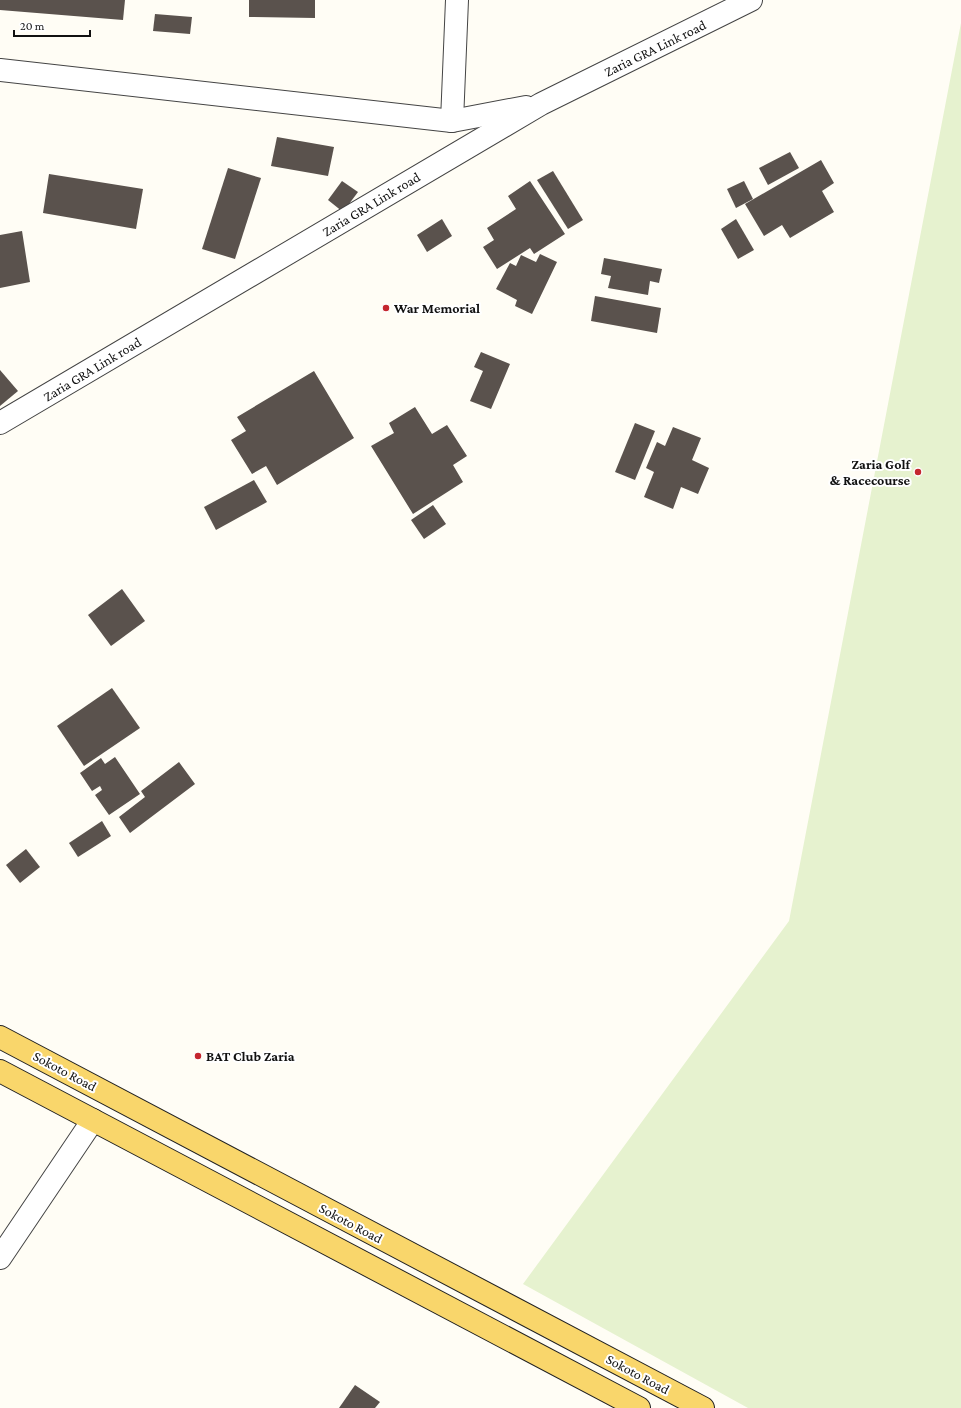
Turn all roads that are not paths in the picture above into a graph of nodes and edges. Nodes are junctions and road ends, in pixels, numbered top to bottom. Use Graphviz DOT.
graph roads {
  1 [pos="457,0"];
  2 [pos="751,0"];
  3 [pos="0,70"];
  4 [pos="541,104"];
  5 [pos="452,121"];
  6 [pos="0,424"];
  7 [pos="0,1037"];
  8 [pos="0,1071"];
  9 [pos="93,1120"];
  10 [pos="0,1258"];
  11 [pos="639,1408"];
  12 [pos="703,1408"];
  1 -- 5 [label="street"];
  2 -- 4 [label="street, Zaria GRA Link road"];
  3 -- 5 [label="street"];
  4 -- 5 [label="street"];
  4 -- 6 [label="street, Zaria GRA Link road"];
  7 -- 12 [label="main road, Sokoto Road"];
  8 -- 9 [label="main road, Sokoto Road"];
  9 -- 10 [label="street"];
  9 -- 11 [label="main road, Sokoto Road"];
}
